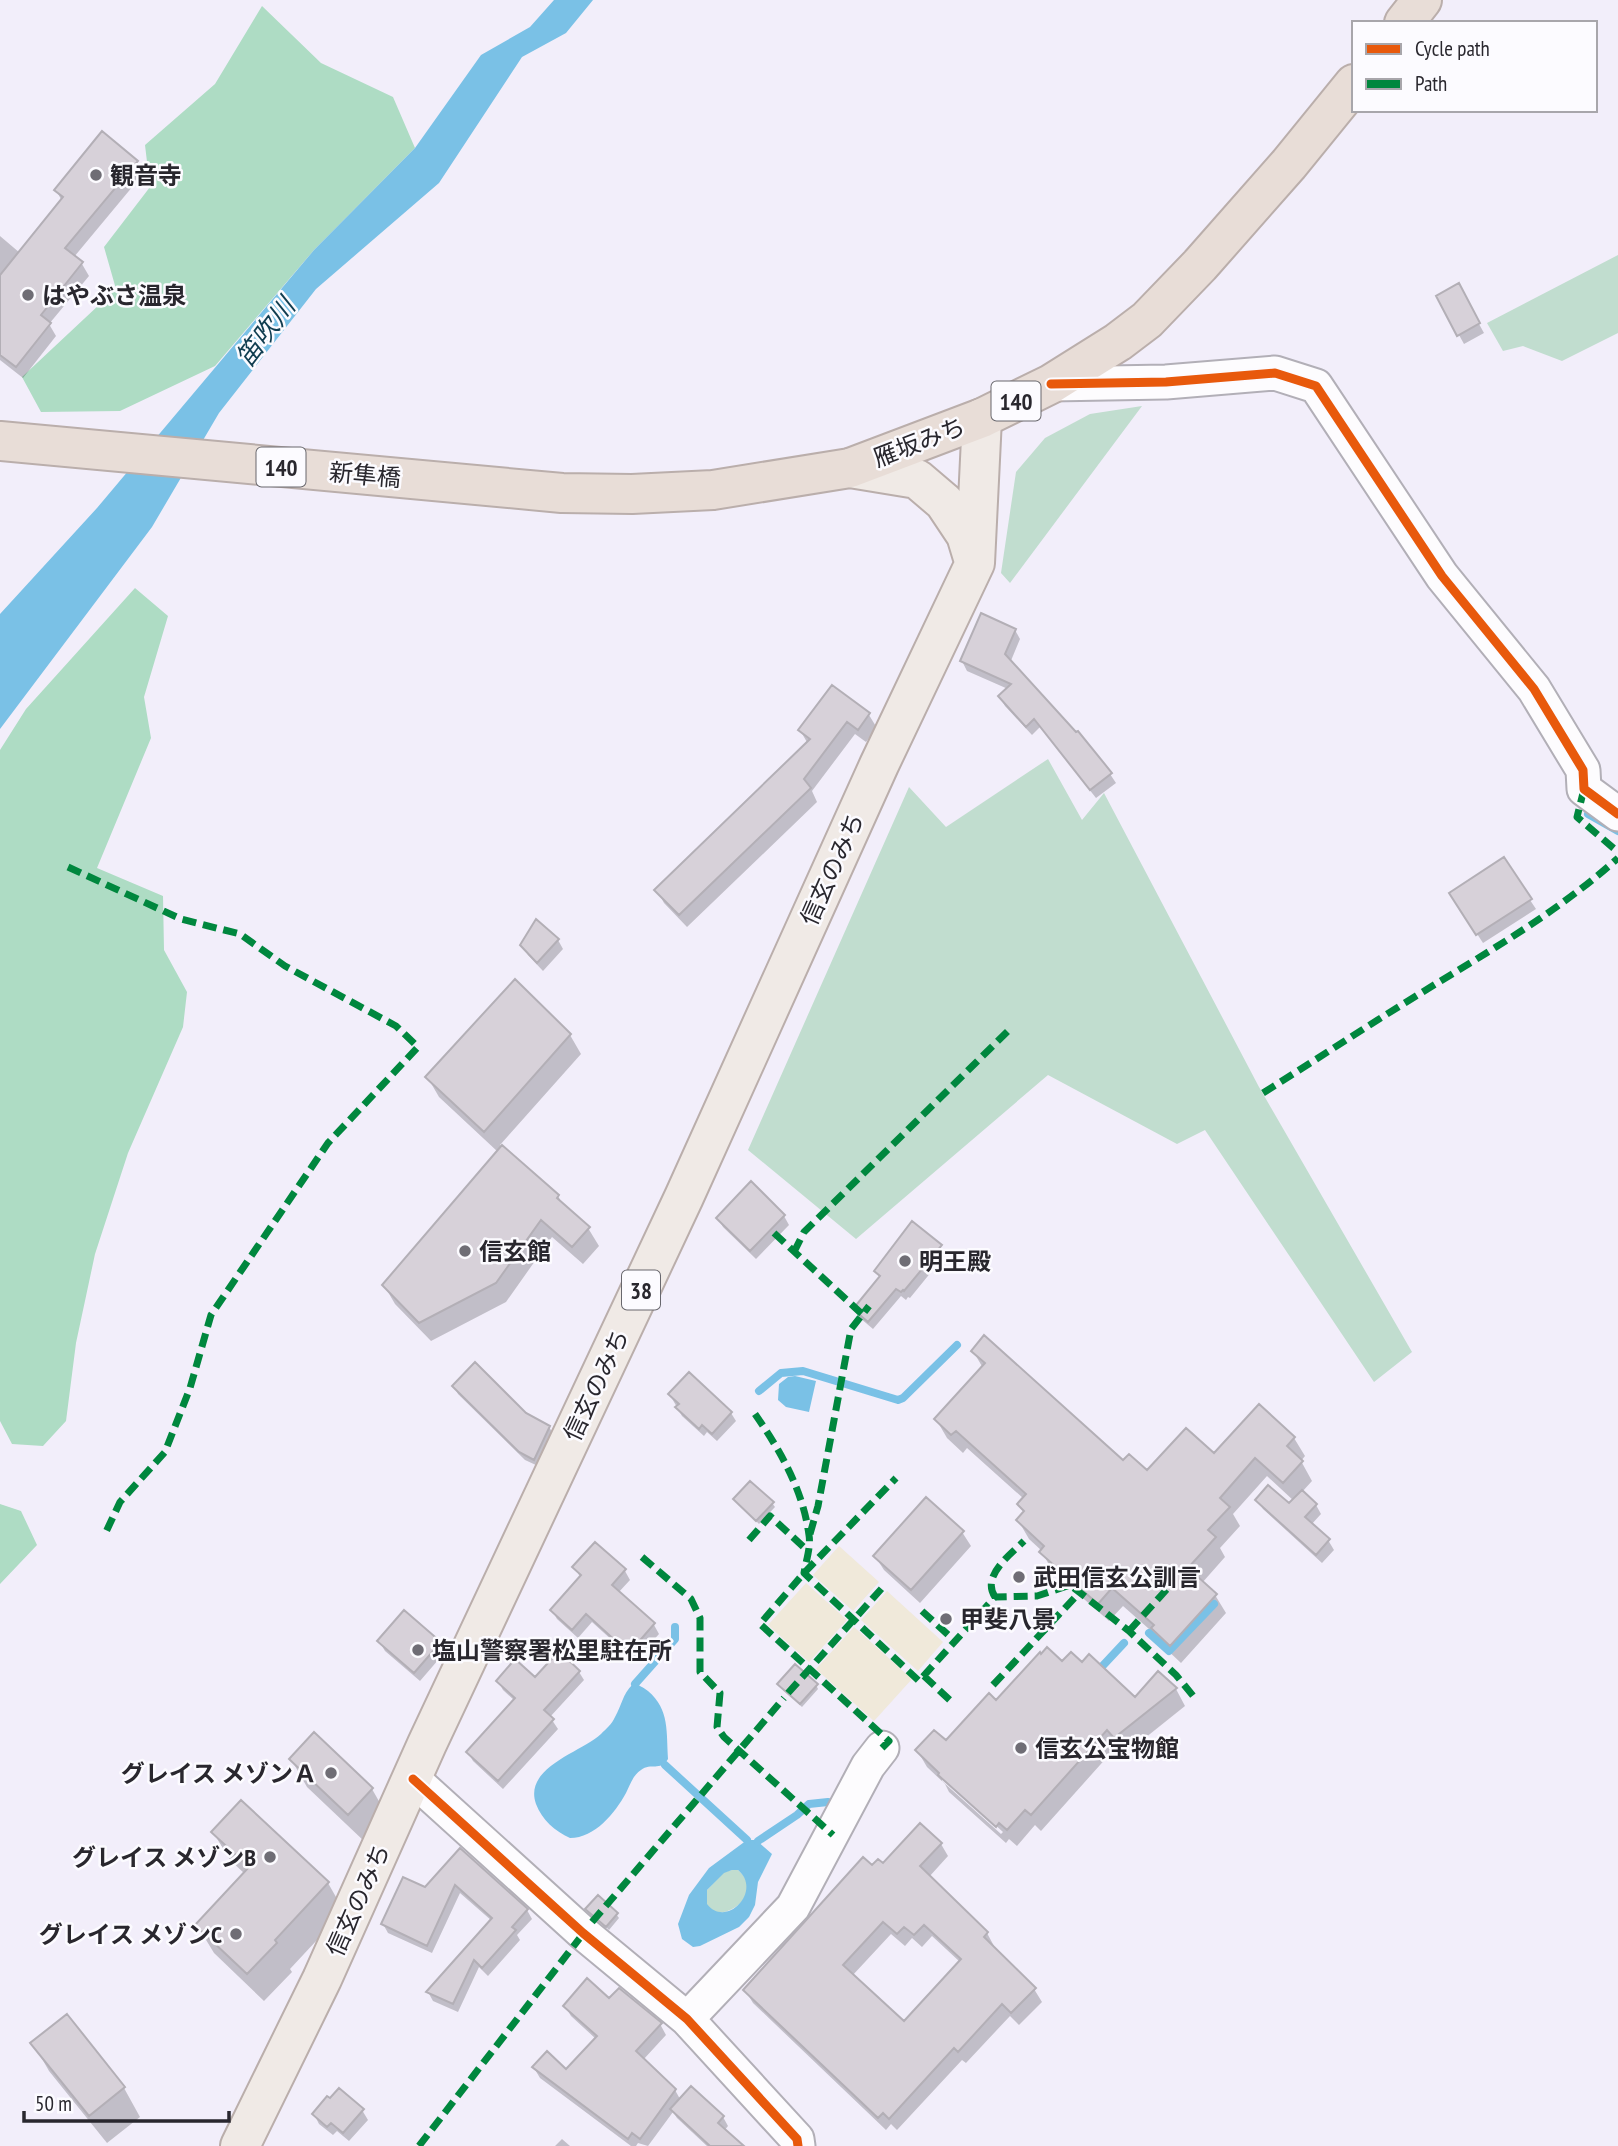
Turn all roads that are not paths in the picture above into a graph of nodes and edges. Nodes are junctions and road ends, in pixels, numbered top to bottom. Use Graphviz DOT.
graph roads {
  1 [pos="1422,0"];
  2 [pos="1406,21"];
  3 [pos="1352,86"];
  4 [pos="1051,384"];
  5 [pos="982,418"];
  6 [pos="0,441"];
  7 [pos="850,468"];
  8 [pos="562,493"];
  9 [pos="975,563"];
  10 [pos="1618,814"];
  11 [pos="882,1748"];
  12 [pos="413,1779"];
  13 [pos="687,2019"];
  14 [pos="240,2146"];
  15 [pos="798,2146"];
  1 -- 2 [label="highway"];
  3 -- 4 [label="highway, 雁坂みち / 140"];
  4 -- 5 [label="highway, 雁坂みち / 140"];
  4 -- 10 [label="street"];
  5 -- 7 [label="highway, 雁坂みち / 140"];
  5 -- 9 [label="main road, 信玄のみち / 38"];
  6 -- 8 [label="highway, 新隼橋 / 140"];
  7 -- 8 [label="highway, 雁坂みち / 140"];
  7 -- 9 [label="main road"];
  9 -- 12 [label="main road, 信玄のみち / 38"];
  11 -- 13 [label="street"];
  12 -- 13 [label="street"];
  12 -- 14 [label="main road, 信玄のみち / 38"];
  13 -- 15 [label="street"];
}
